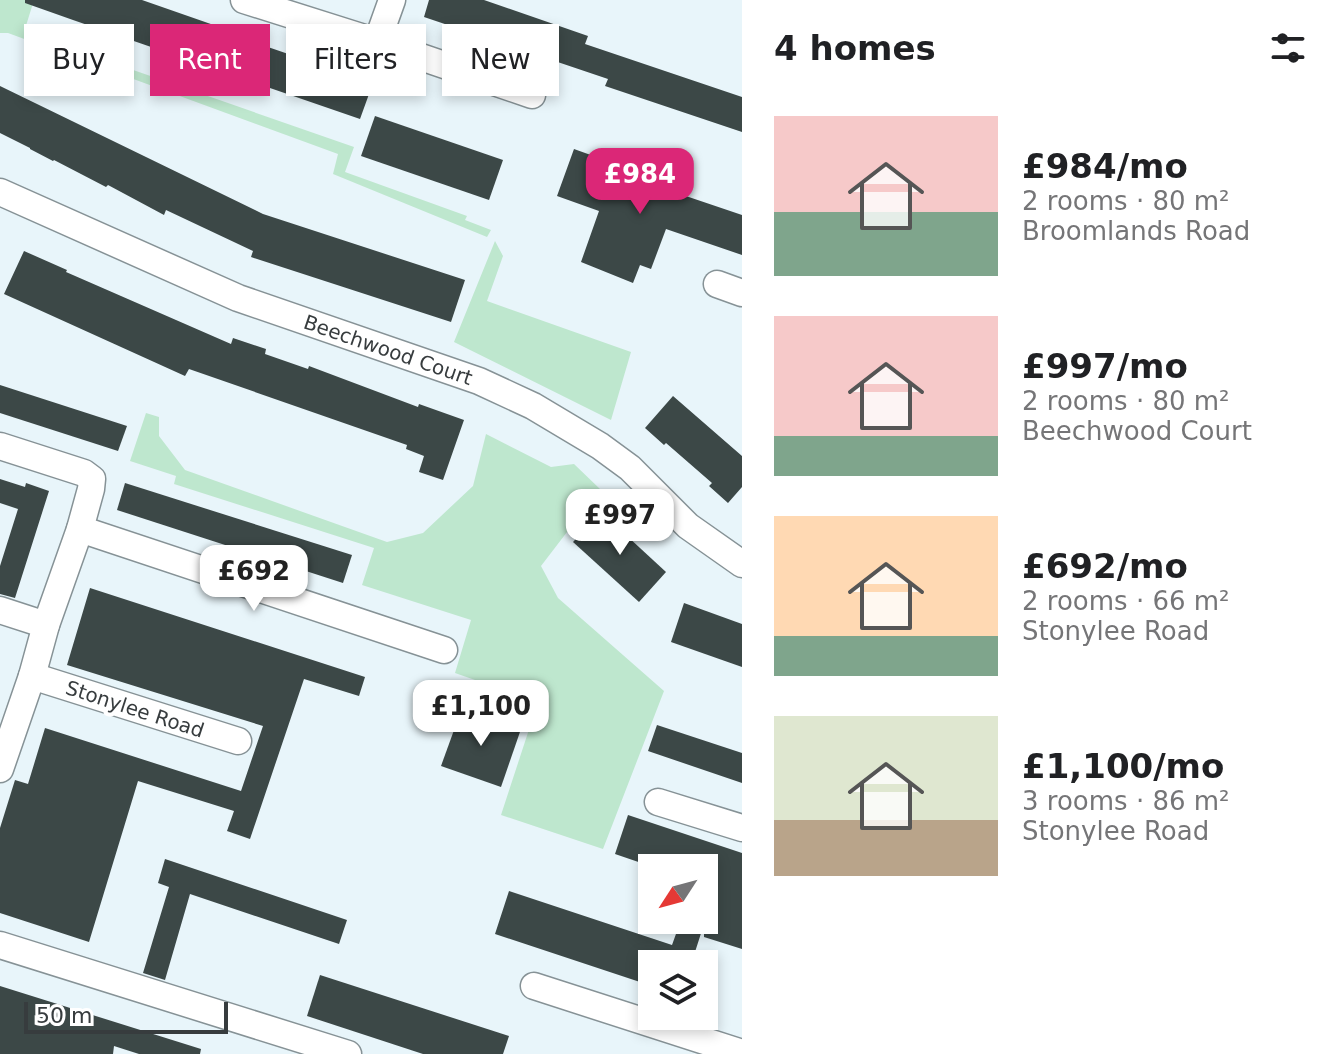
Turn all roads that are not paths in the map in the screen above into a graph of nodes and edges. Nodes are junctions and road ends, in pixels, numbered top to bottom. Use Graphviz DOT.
graph roads {
  1 [pos="244,0"];
  2 [pos="392,0"];
  3 [pos="320,24"];
  4 [pos="383,24"];
  5 [pos="0,192"];
  6 [pos="717,284"];
  7 [pos="742,293"];
  8 [pos="0,446"];
  9 [pos="80,529"];
  10 [pos="742,564"];
  11 [pos="0,610"];
  12 [pos="46,625"];
  13 [pos="444,650"];
  14 [pos="32,676"];
  15 [pos="238,741"];
  16 [pos="0,769"];
  17 [pos="658,802"];
  18 [pos="742,828"];
  19 [pos="0,945"];
  20 [pos="534,986"];
  21 [pos="742,1053"];
  22 [pos="348,1054"];
  1 -- 3 [label="street"];
  2 -- 4 [label="street"];
  5 -- 10 [label="street, Beechwood Court"];
  6 -- 7 [label="street"];
  8 -- 9 [label="street"];
  9 -- 12 [label="street"];
  9 -- 13 [label="street"];
  11 -- 12 [label="street"];
  12 -- 14 [label="street"];
  14 -- 15 [label="street, Stonylee Road"];
  14 -- 16 [label="street"];
  17 -- 18 [label="street"];
  19 -- 22 [label="street"];
  20 -- 21 [label="street"];
}
